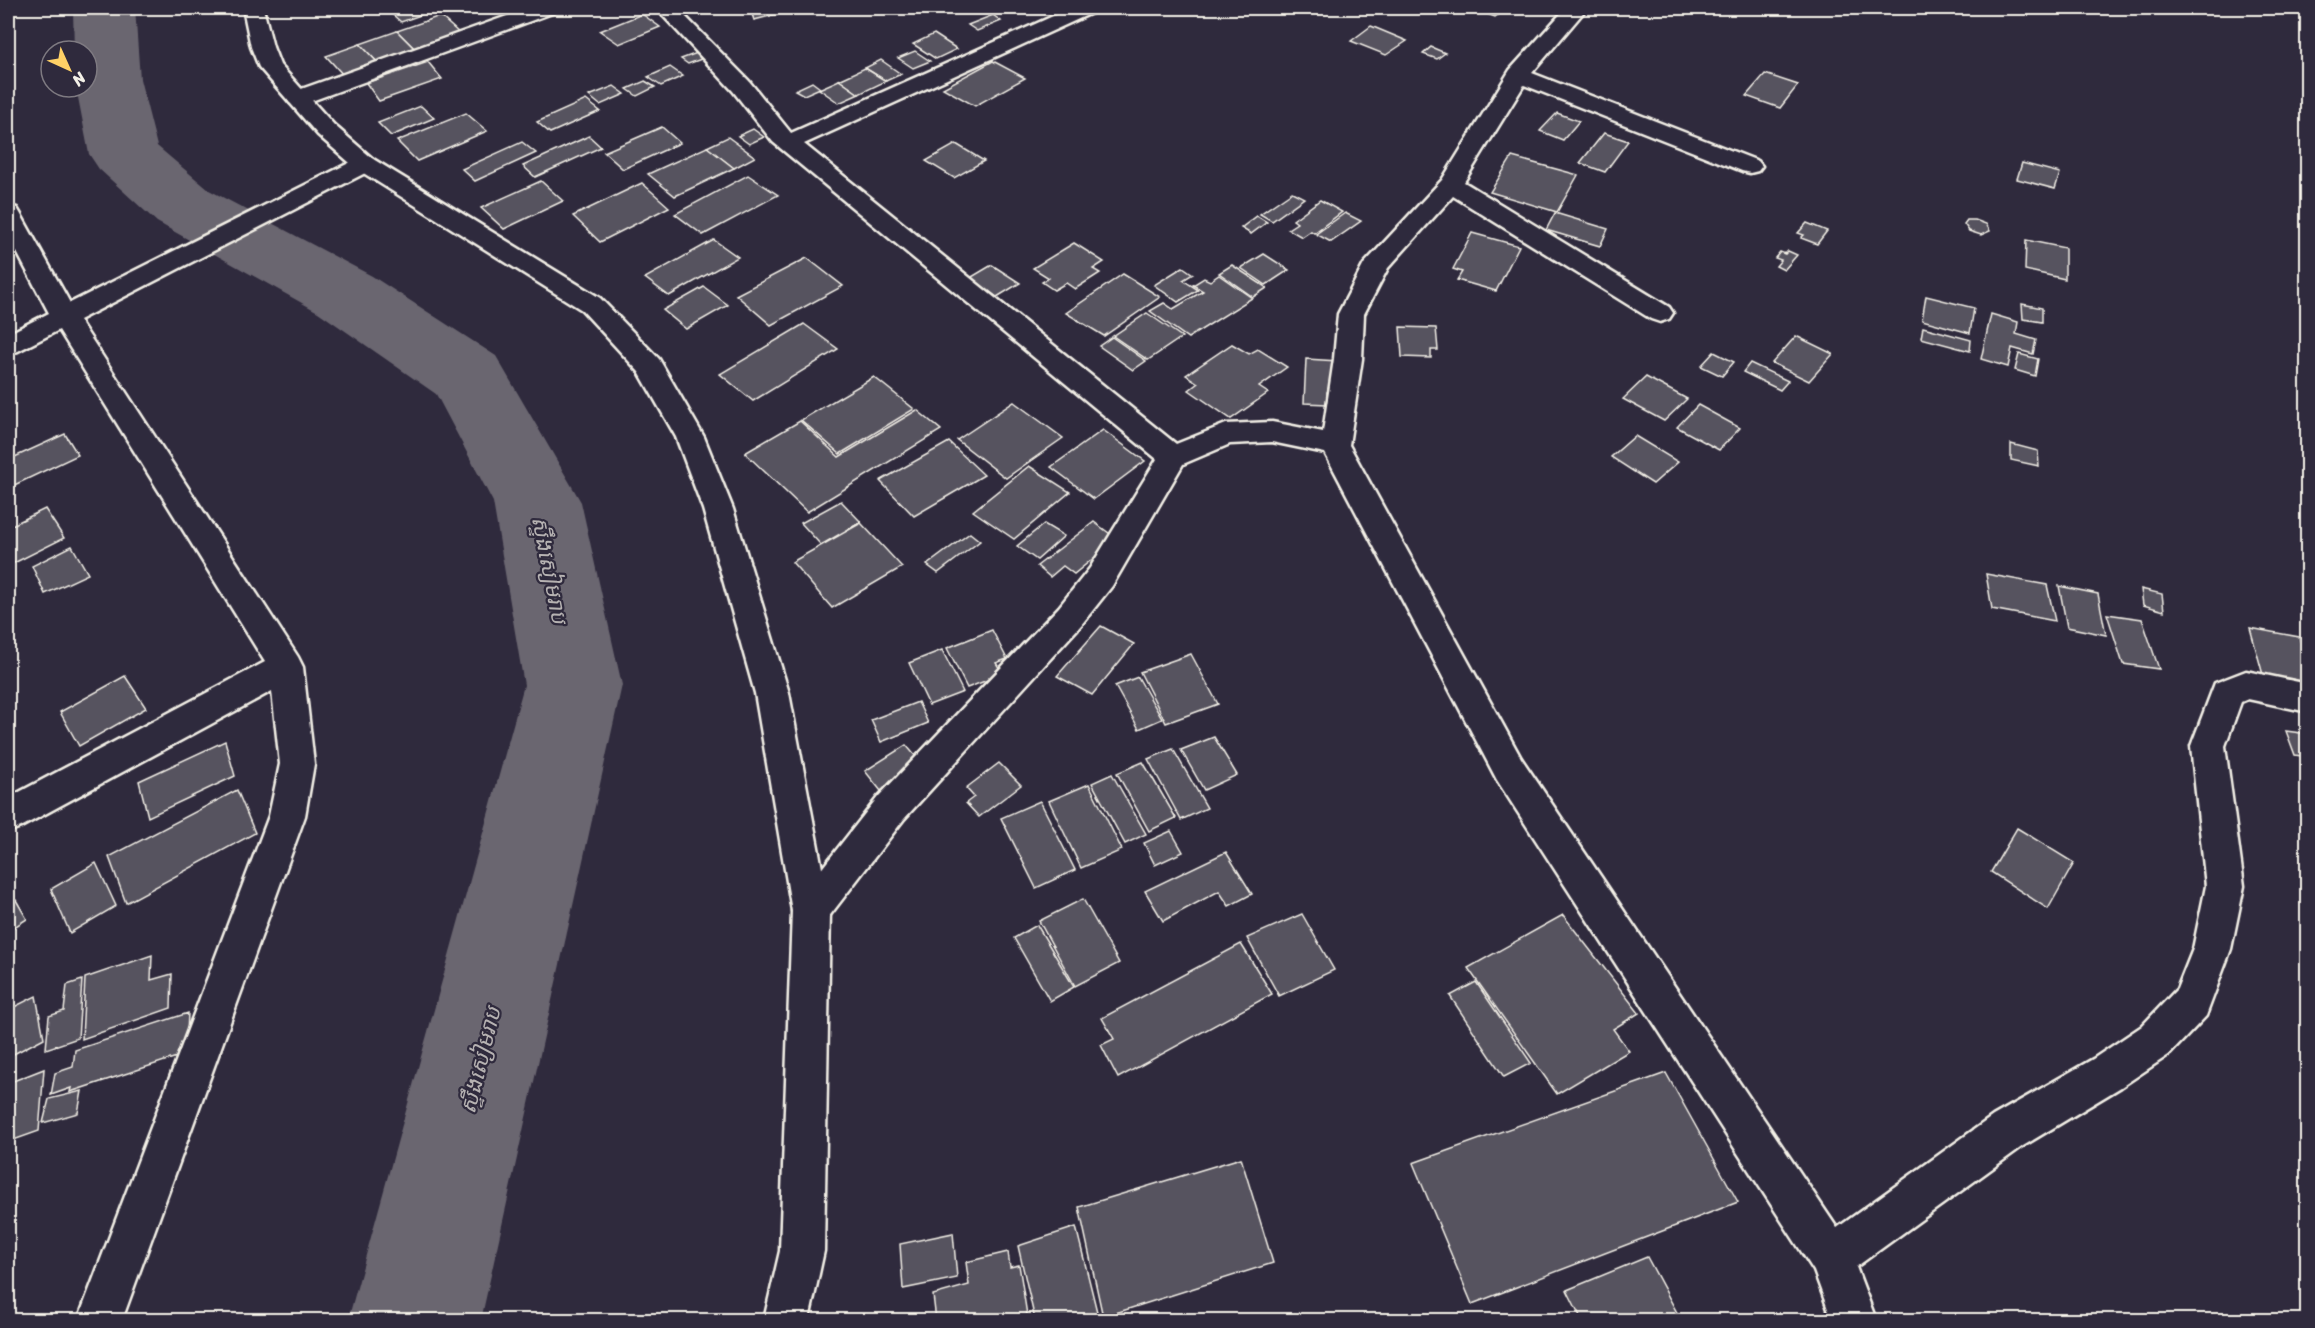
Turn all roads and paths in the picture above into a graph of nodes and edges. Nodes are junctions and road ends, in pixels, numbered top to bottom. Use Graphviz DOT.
graph roads {
  1 [pos="253,8"];
  2 [pos="548,8"];
  3 [pos="666,8"];
  4 [pos="1087,8"];
  5 [pos="1577,8"];
  6 [pos="1518,75"];
  7 [pos="298,98"];
  8 [pos="788,142"];
  9 [pos="365,164"];
  10 [pos="1750,166"];
  11 [pos="1451,184"];
  12 [pos="8,213"];
  13 [pos="1660,313"];
  14 [pos="64,317"];
  15 [pos="8,345"];
  16 [pos="1335,445"];
  17 [pos="1173,457"];
  18 [pos="286,667"];
  19 [pos="2307,698"];
  20 [pos="8,816"];
  21 [pos="811,911"];
  22 [pos="1831,1258"];
  23 [pos="100,1320"];
  24 [pos="786,1320"];
  25 [pos="1854,1320"];
  1 -- 7 [label="street"];
  2 -- 7 [label="street"];
  3 -- 8 [label="street"];
  4 -- 8 [label="street"];
  5 -- 6 [label="street"];
  6 -- 10 [label="street"];
  6 -- 11 [label="street"];
  7 -- 9 [label="street"];
  8 -- 17 [label="street"];
  9 -- 14 [label="street"];
  9 -- 21 [label="street"];
  11 -- 13 [label="street"];
  11 -- 16 [label="street"];
  12 -- 14 [label="street"];
  14 -- 15 [label="street"];
  14 -- 18 [label="street"];
  16 -- 17 [label="street"];
  16 -- 22 [label="street"];
  17 -- 21 [label="street"];
  18 -- 20 [label="street"];
  18 -- 23 [label="street"];
  19 -- 22 [label="street"];
  21 -- 24 [label="street"];
  22 -- 25 [label="street"];
}
